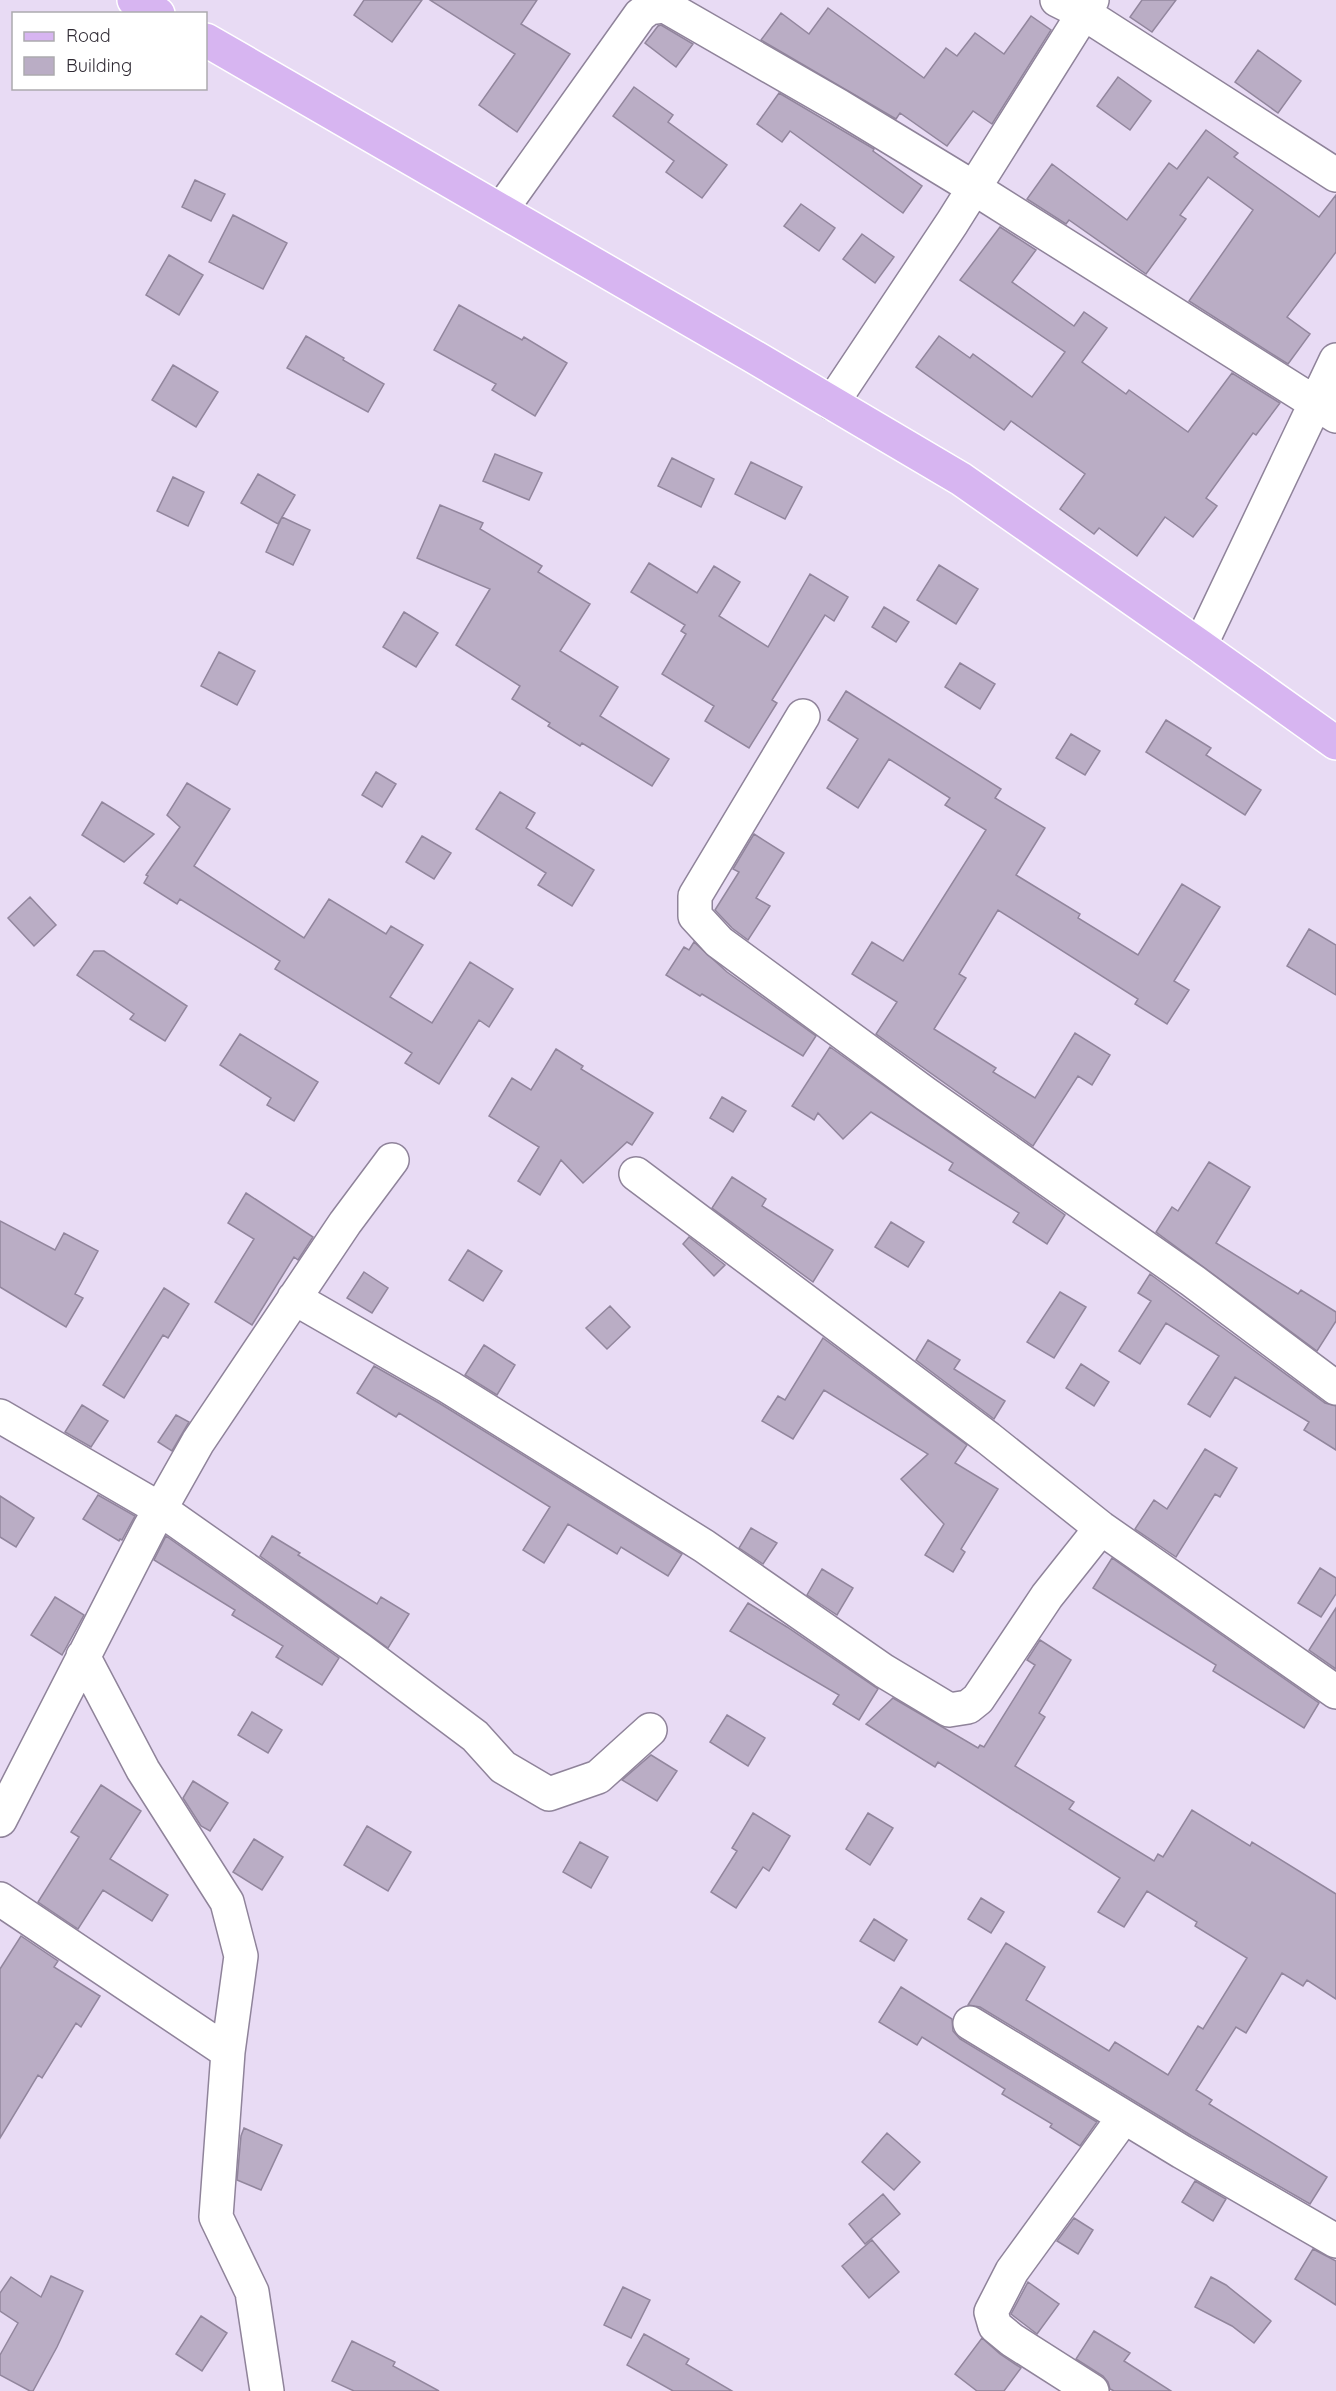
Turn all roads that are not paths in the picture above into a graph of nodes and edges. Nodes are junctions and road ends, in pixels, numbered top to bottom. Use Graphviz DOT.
graph roads {
  1 [pos="134,0"];
  2 [pos="1078,5"];
  3 [pos="155,12"];
  4 [pos="207,41"];
  5 [pos="1336,175"];
  6 [pos="974,188"];
  7 [pos="501,210"];
  8 [pos="1336,360"];
  9 [pos="832,403"];
  10 [pos="1326,410"];
  11 [pos="1200,646"];
  12 [pos="803,716"];
  13 [pos="1336,743"];
  14 [pos="392,1161"];
  15 [pos="636,1174"];
  16 [pos="294,1298"];
  17 [pos="1336,1388"];
  18 [pos="0,1416"];
  19 [pos="160,1509"];
  20 [pos="1101,1528"];
  21 [pos="84,1656"];
  22 [pos="1336,1692"];
  23 [pos="650,1730"];
  24 [pos="0,1820"];
  25 [pos="0,1899"];
  26 [pos="970,2023"];
  27 [pos="228,2052"];
  28 [pos="1124,2116"];
  29 [pos="1336,2241"];
  30 [pos="267,2391"];
  31 [pos="1092,2391"];
  1 -- 3 [label="main road"];
  2 -- 5 [label="street"];
  2 -- 6 [label="street"];
  4 -- 7 [label="main road"];
  6 -- 7 [label="street"];
  6 -- 9 [label="street"];
  6 -- 10 [label="street"];
  7 -- 9 [label="main road"];
  8 -- 10 [label="street"];
  9 -- 11 [label="main road"];
  10 -- 11 [label="street"];
  11 -- 13 [label="main road"];
  12 -- 17 [label="street"];
  14 -- 16 [label="street"];
  15 -- 20 [label="street"];
  16 -- 19 [label="street"];
  16 -- 20 [label="street"];
  18 -- 19 [label="street"];
  19 -- 21 [label="street"];
  19 -- 23 [label="street"];
  20 -- 22 [label="street"];
  21 -- 24 [label="street"];
  21 -- 27 [label="street"];
  25 -- 27 [label="street"];
  26 -- 28 [label="street"];
  27 -- 30 [label="street"];
  28 -- 29 [label="street"];
  28 -- 31 [label="street"];
}
